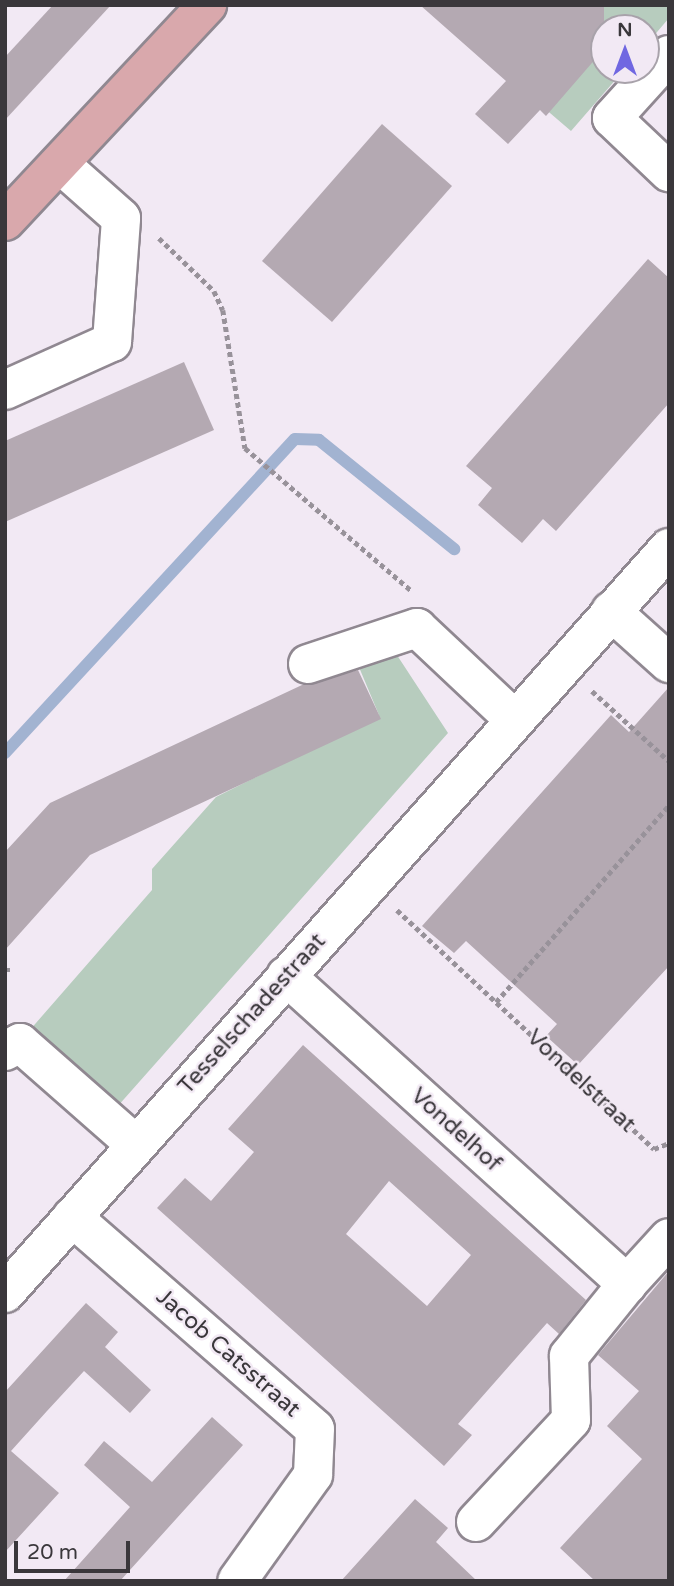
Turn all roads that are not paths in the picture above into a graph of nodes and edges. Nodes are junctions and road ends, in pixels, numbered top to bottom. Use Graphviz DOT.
graph roads {
  1 [pos="207,5"];
  2 [pos="669,55"];
  3 [pos="60,164"];
  4 [pos="669,172"];
  5 [pos="5,221"];
  6 [pos="5,390"];
  7 [pos="669,548"];
  8 [pos="611,611"];
  9 [pos="669,663"];
  10 [pos="308,664"];
  11 [pos="514,719"];
  12 [pos="286,976"];
  13 [pos="13,1047"];
  14 [pos="135,1144"];
  15 [pos="72,1217"];
  16 [pos="669,1238"];
  17 [pos="627,1284"];
  18 [pos="5,1293"];
  19 [pos="476,1522"];
  20 [pos="237,1581"];
  1 -- 3 [label="main road"];
  2 -- 4 [label="street"];
  3 -- 5 [label="main road"];
  3 -- 6 [label="street"];
  7 -- 8 [label="street, Tesselschadestraat"];
  8 -- 9 [label="street"];
  8 -- 11 [label="street, Tesselschadestraat"];
  10 -- 11 [label="street"];
  11 -- 12 [label="street, Tesselschadestraat"];
  12 -- 14 [label="street, Tesselschadestraat"];
  12 -- 17 [label="street, Vondelhof"];
  13 -- 14 [label="street"];
  14 -- 15 [label="street, Tesselschadestraat"];
  15 -- 18 [label="street, Tesselschadestraat"];
  15 -- 20 [label="street, Jacob Catsstraat"];
  16 -- 17 [label="street"];
  17 -- 19 [label="street"];
}
